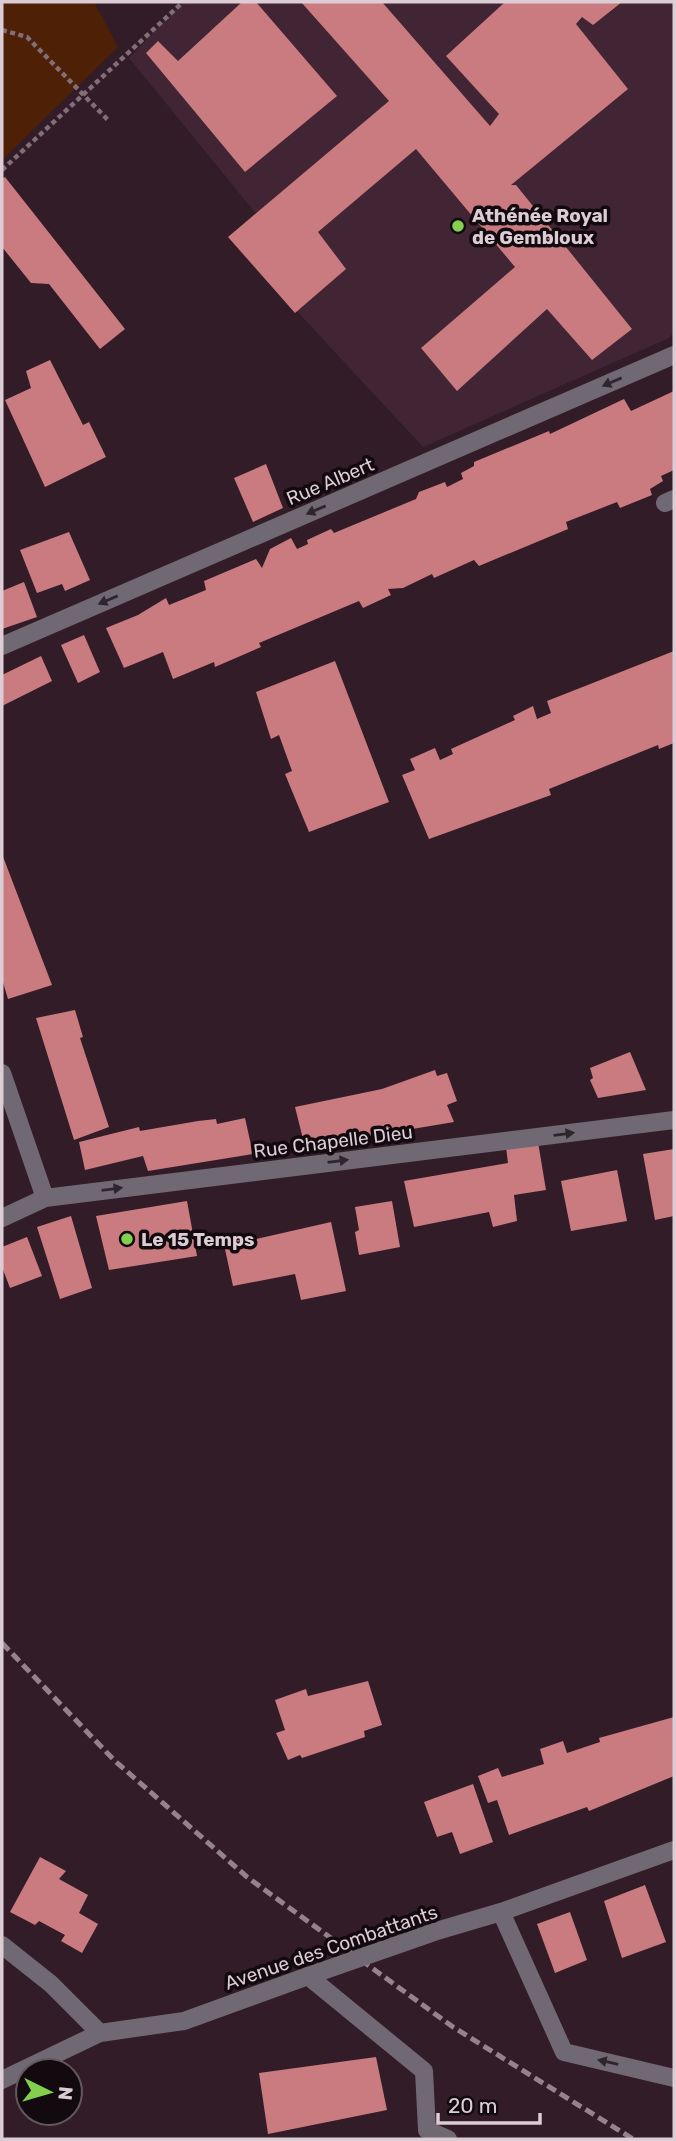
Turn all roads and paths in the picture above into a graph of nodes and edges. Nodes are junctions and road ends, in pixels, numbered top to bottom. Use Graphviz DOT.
graph roads {
  1 [pos="183,2"];
  2 [pos="2,30"];
  3 [pos="83,93"];
  4 [pos="108,120"];
  5 [pos="2,170"];
  6 [pos="674,355"];
  7 [pos="2,646"];
  8 [pos="2,1073"];
  9 [pos="674,1120"];
  10 [pos="45,1198"];
  11 [pos="2,1218"];
  12 [pos="674,1850"];
  13 [pos="500,1913"];
  14 [pos="2,1945"];
  15 [pos="308,1976"];
  16 [pos="100,2034"];
  17 [pos="674,2078"];
  18 [pos="2,2080"];
  19 [pos="426,2135"];
  20 [pos="448,2139"];
  1 -- 3 [label="path"];
  2 -- 3 [label="path"];
  3 -- 4 [label="path"];
  3 -- 5 [label="path"];
  6 -- 7 [label="street, Rue Albert, one-way"];
  8 -- 10 [label="street"];
  10 -- 9 [label="street, Rue Chapelle Dieu, one-way"];
  10 -- 11 [label="street, Rue Chapelle Dieu"];
  12 -- 13 [label="street, Avenue des Combattants"];
  13 -- 15 [label="street, Avenue des Combattants, bridge"];
  17 -- 13 [label="street, one-way"];
  14 -- 16 [label="street"];
  15 -- 16 [label="street, Avenue des Combattants"];
  15 -- 19 [label="street"];
  16 -- 18 [label="street, Avenue des Combattants"];
  19 -- 20 [label="street"];
}
